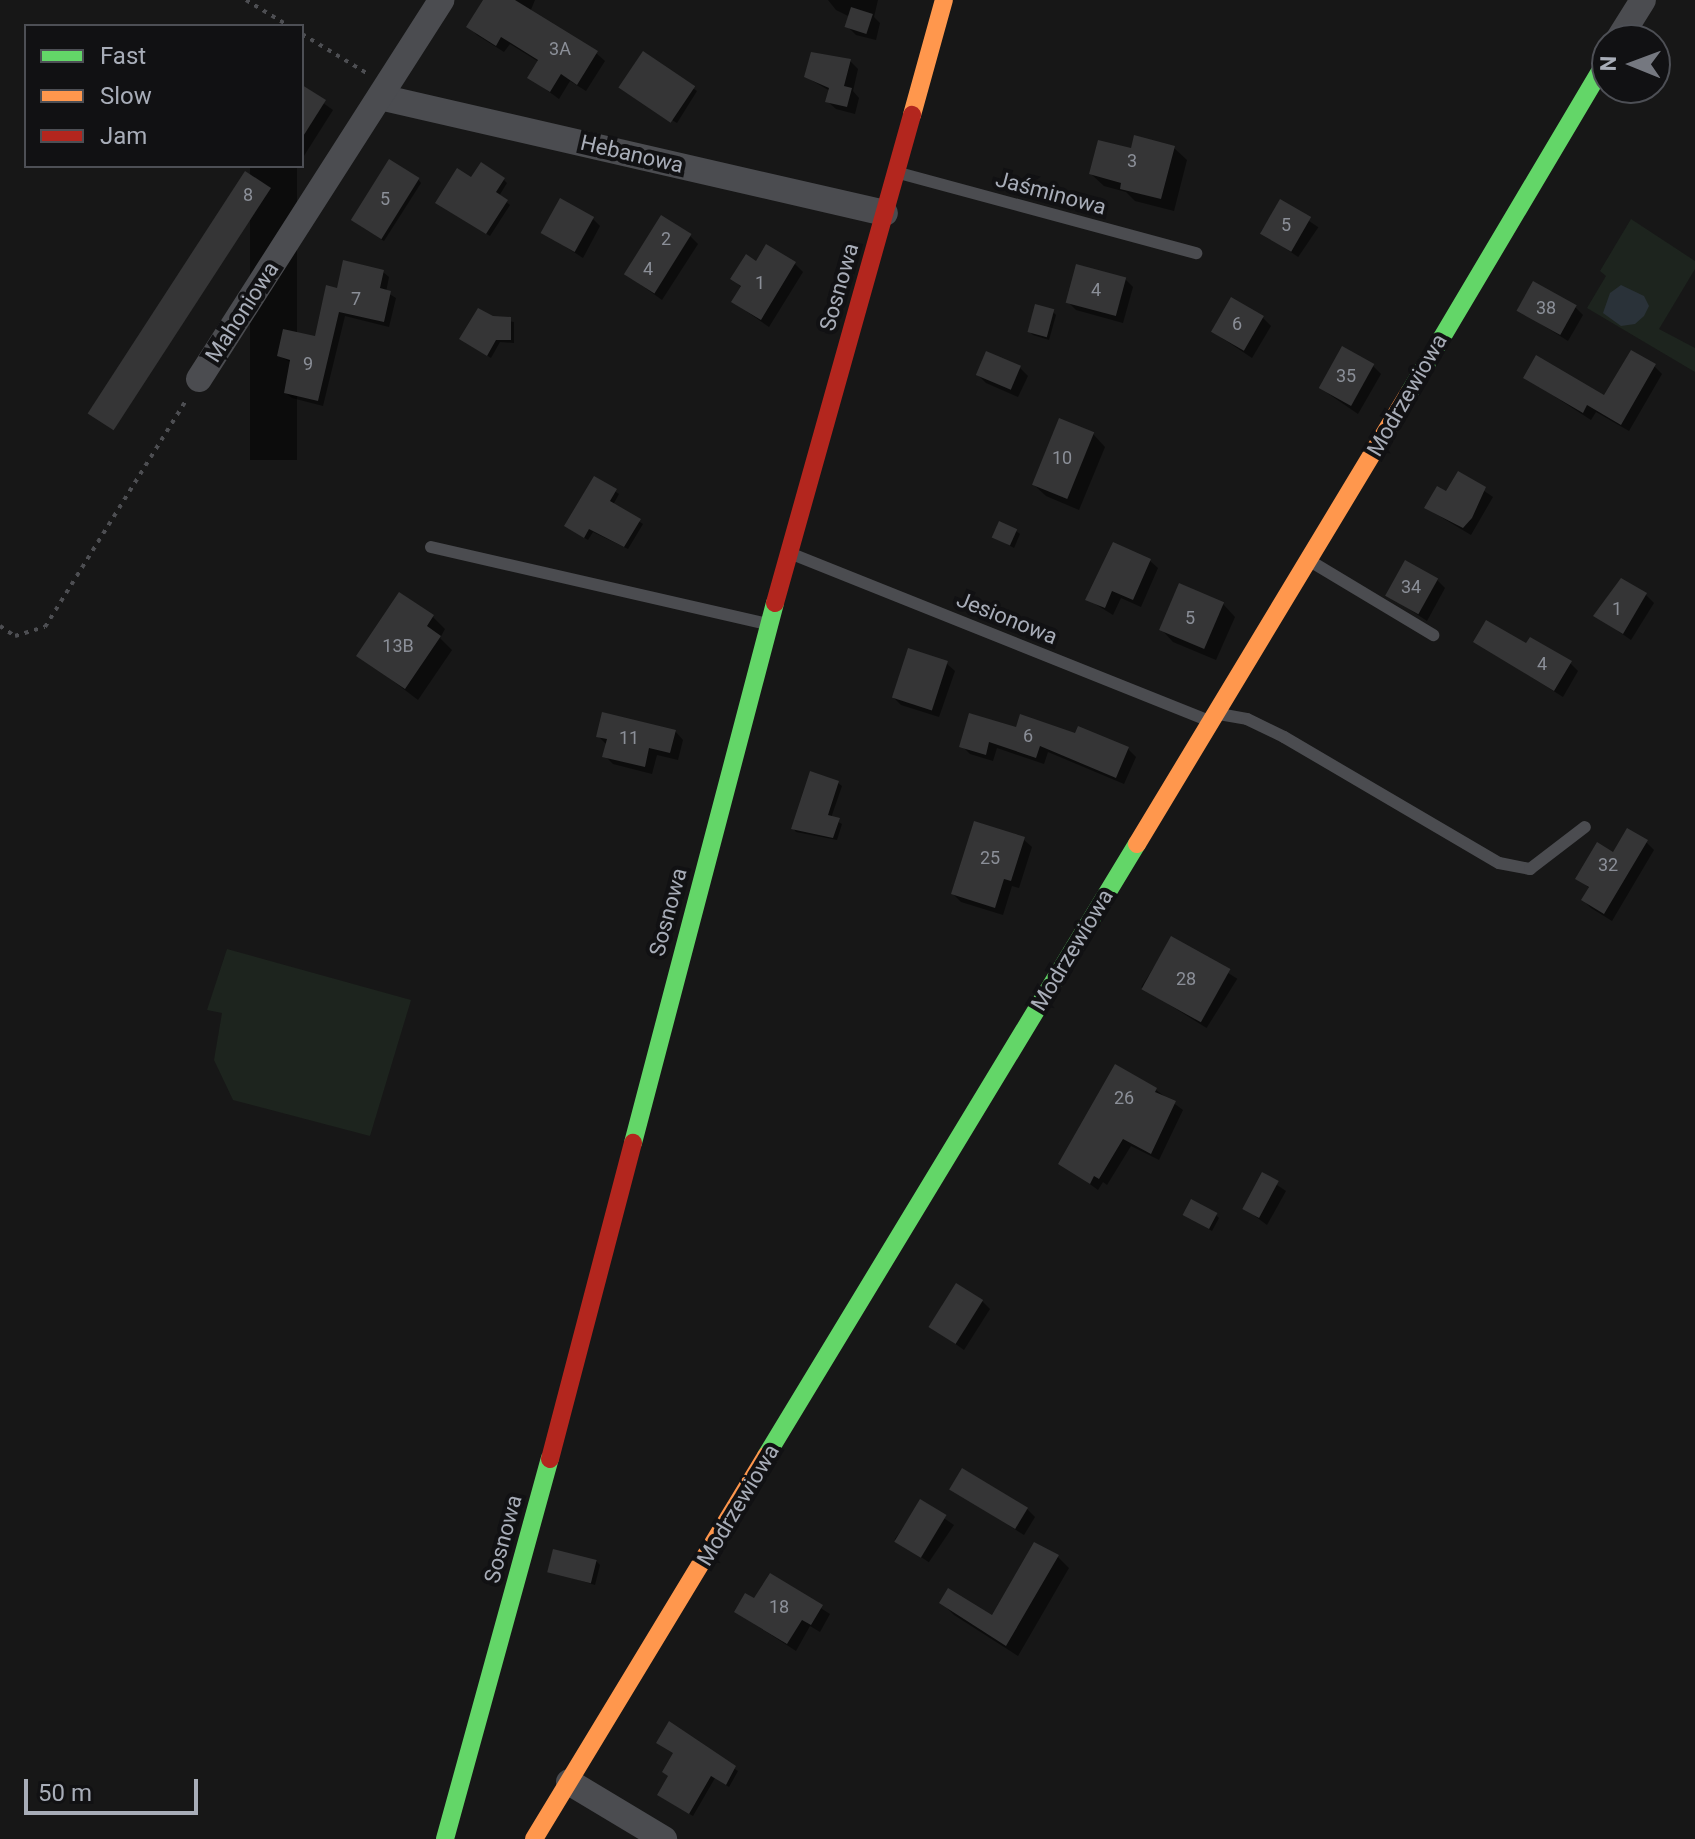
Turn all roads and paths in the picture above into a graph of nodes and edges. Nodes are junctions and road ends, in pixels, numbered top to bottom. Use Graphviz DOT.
graph roads {
  1 [pos="246,0"];
  2 [pos="441,0"];
  3 [pos="944,0"];
  4 [pos="1643,0"];
  5 [pos="286,24"];
  6 [pos="1628,24"];
  7 [pos="304,35"];
  8 [pos="1591,86"];
  9 [pos="384,91"];
  10 [pos="896,172"];
  11 [pos="885,213"];
  12 [pos="1196,253"];
  13 [pos="199,379"];
  14 [pos="431,547"];
  15 [pos="789,552"];
  16 [pos="1308,559"];
  17 [pos="769,625"];
  18 [pos="0,626"];
  19 [pos="1433,635"];
  20 [pos="1213,717"];
  21 [pos="1585,827"];
  22 [pos="569,1782"];
  23 [pos="445,1839"];
  24 [pos="534,1839"];
  25 [pos="664,1839"];
  1 -- 5 [label="path"];
  2 -- 9 [label="street, Mahoniowa"];
  3 -- 10 [label="street, Sosnowa"];
  4 -- 6 [label="street"];
  7 -- 9 [label="path"];
  8 -- 16 [label="street, Modrzewiowa"];
  9 -- 11 [label="street, Hebanowa"];
  9 -- 13 [label="street, Mahoniowa"];
  10 -- 11 [label="street, Sosnowa"];
  10 -- 12 [label="lane, Jaśminowa"];
  11 -- 15 [label="street, Sosnowa"];
  13 -- 18 [label="path, Mahoniowa"];
  14 -- 17 [label="lane"];
  15 -- 17 [label="street, Sosnowa"];
  15 -- 20 [label="lane, Jesionowa"];
  16 -- 19 [label="lane"];
  16 -- 20 [label="street, Modrzewiowa"];
  17 -- 23 [label="street, Sosnowa"];
  20 -- 21 [label="lane, Jesionowa"];
  20 -- 22 [label="street, Modrzewiowa"];
  22 -- 24 [label="street, Modrzewiowa"];
  22 -- 25 [label="street"];
}
